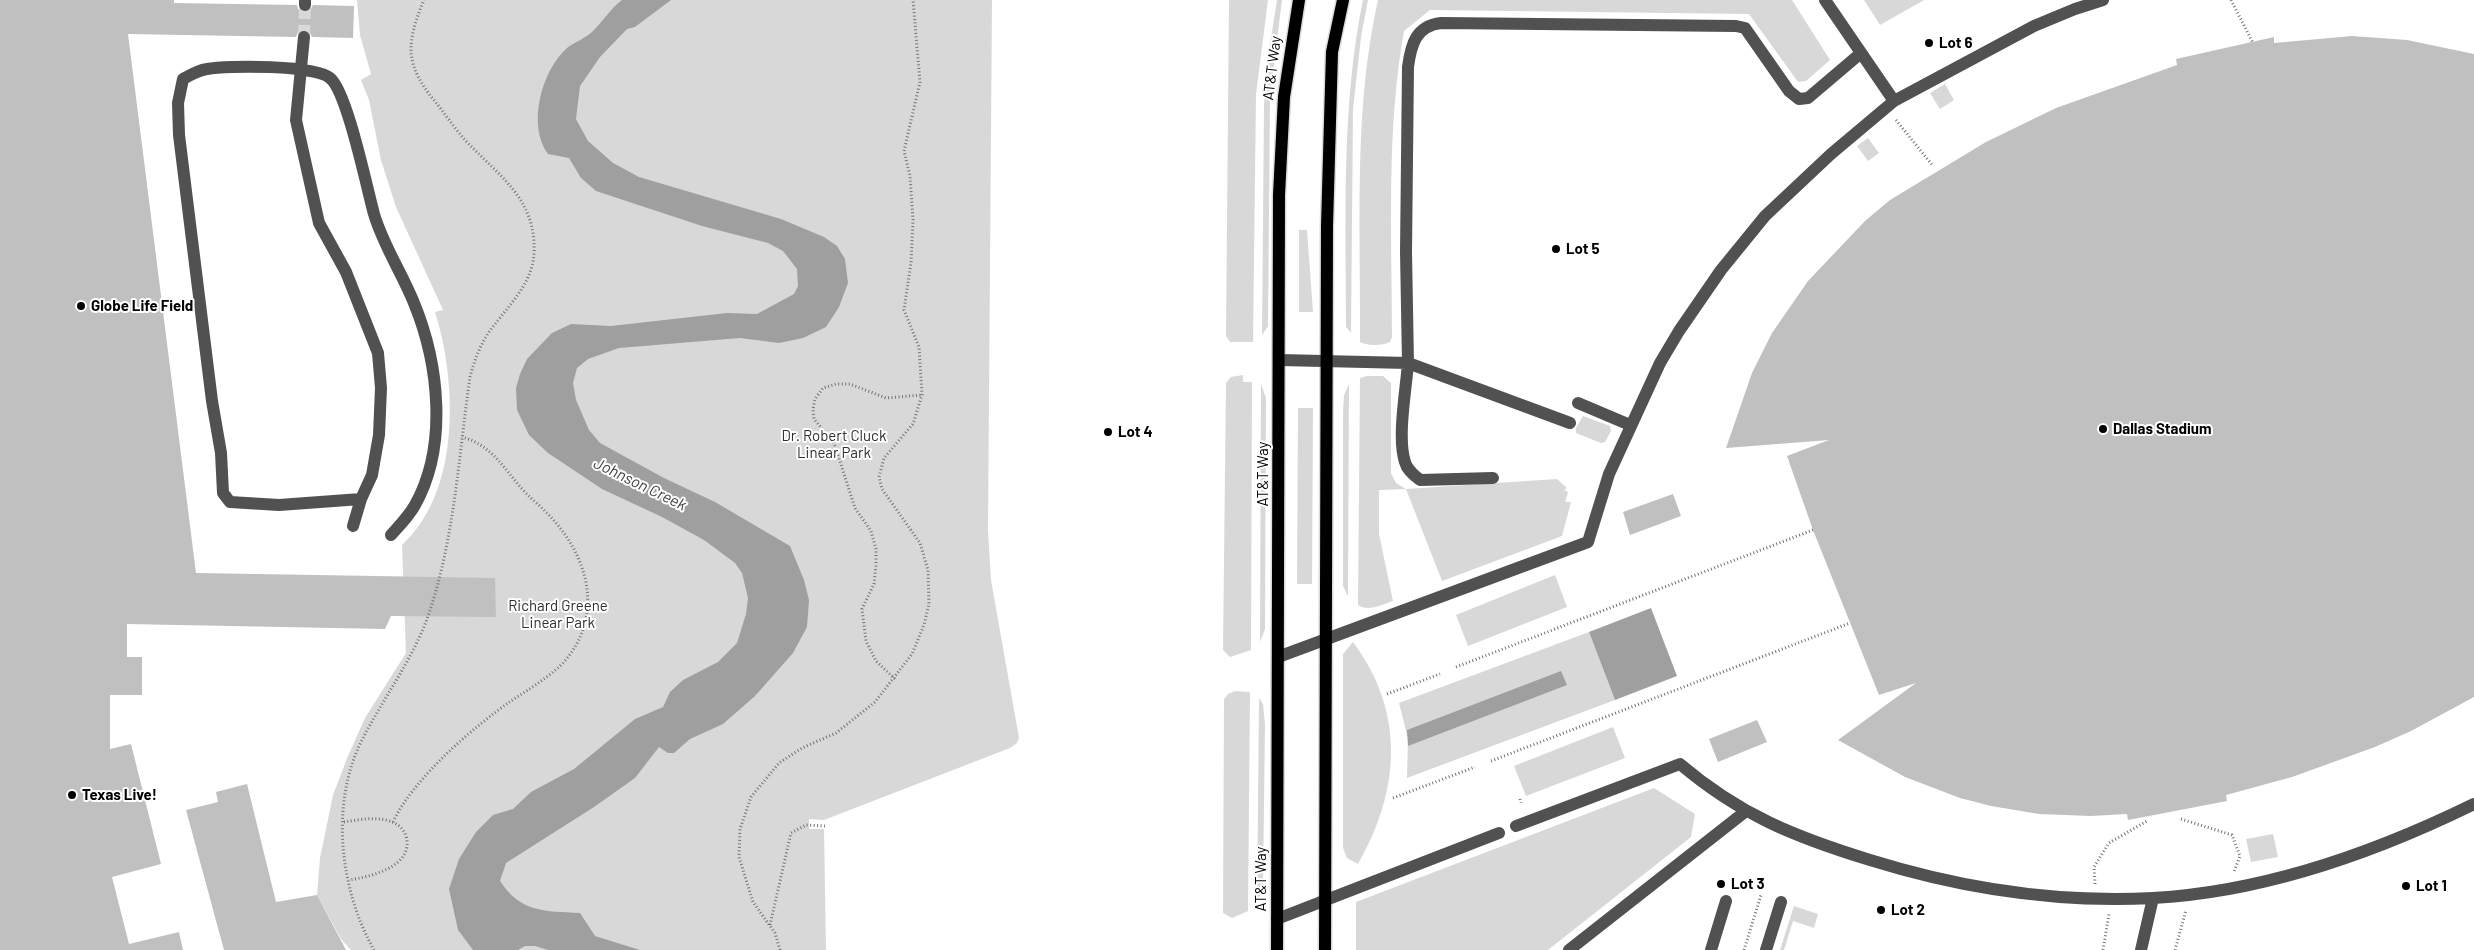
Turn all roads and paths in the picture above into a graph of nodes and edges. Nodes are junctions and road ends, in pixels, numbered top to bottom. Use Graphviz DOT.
graph roads {
  1 [pos="913,0"];
  2 [pos="1298,0"];
  3 [pos="1343,0"];
  4 [pos="1825,0"];
  5 [pos="2103,0"];
  6 [pos="2230,0"];
  7 [pos="304,37"];
  8 [pos="2253,43"];
  9 [pos="1861,52"];
  10 [pos="300,69"];
  11 [pos="1890,104"];
  12 [pos="1933,166"];
  13 [pos="1280,360"];
  14 [pos="1326,360"];
  15 [pos="1408,363"];
  16 [pos="922,395"];
  17 [pos="1578,403"];
  18 [pos="1570,423"];
  19 [pos="1630,424"];
  20 [pos="462,437"];
  21 [pos="1493,478"];
  22 [pos="361,499"];
  23 [pos="354,526"];
  24 [pos="1813,530"];
  25 [pos="391,534"];
  26 [pos="1850,623"];
  27 [pos="1325,638"];
  28 [pos="1278,657"];
  29 [pos="1456,667"];
  30 [pos="1440,674"];
  31 [pos="895,679"];
  32 [pos="1387,694"];
  33 [pos="1491,761"];
  34 [pos="1475,767"];
  35 [pos="1393,798"];
  36 [pos="2474,804"];
  37 [pos="1746,811"];
  38 [pos="2180,819"];
  39 [pos="2147,821"];
  40 [pos="344,822"];
  41 [pos="393,822"];
  42 [pos="825,826"];
  43 [pos="1516,826"];
  44 [pos="1499,833"];
  45 [pos="349,880"];
  46 [pos="2230,880"];
  47 [pos="2101,890"];
  48 [pos="1761,896"];
  49 [pos="2153,898"];
  50 [pos="1325,899"];
  51 [pos="1726,901"];
  52 [pos="1781,902"];
  53 [pos="2187,905"];
  54 [pos="2110,910"];
  55 [pos="1277,919"];
  56 [pos="770,926"];
  57 [pos="780,950"];
  58 [pos="1277,950"];
  59 [pos="1325,950"];
  60 [pos="1569,950"];
  61 [pos="1711,950"];
  62 [pos="1744,950"];
  63 [pos="1766,950"];
  64 [pos="2103,950"];
  65 [pos="2141,950"];
  66 [pos="2175,950"];
  1 -- 16 [label="path"];
  2 -- 13 [label="main road, AT&T Way"];
  3 -- 14 [label="main road"];
  4 -- 9 [label="lane"];
  5 -- 11 [label="lane"];
  6 -- 8 [label="path"];
  7 -- 10 [label="lane"];
  9 -- 11 [label="lane"];
  9 -- 15 [label="lane"];
  10 -- 22 [label="lane"];
  10 -- 22 [label="lane"];
  10 -- 25 [label="lane"];
  11 -- 12 [label="path"];
  11 -- 19 [label="lane"];
  13 -- 14 [label="lane"];
  13 -- 28 [label="main road, AT&T Way"];
  14 -- 15 [label="lane"];
  14 -- 27 [label="main road"];
  15 -- 18 [label="lane"];
  15 -- 21 [label="lane"];
  16 -- 31 [label="path"];
  16 -- 31 [label="path"];
  17 -- 19 [label="lane"];
  19 -- 27 [label="lane"];
  20 -- 41 [label="path"];
  22 -- 23 [label="lane"];
  24 -- 29 [label="path"];
  26 -- 33 [label="path"];
  27 -- 28 [label="lane"];
  27 -- 50 [label="main road"];
  28 -- 55 [label="main road, AT&T Way"];
  30 -- 32 [label="path"];
  31 -- 56 [label="path"];
  34 -- 35 [label="path"];
  36 -- 49 [label="lane"];
  37 -- 43 [label="lane"];
  37 -- 49 [label="lane"];
  37 -- 60 [label="lane"];
  38 -- 46 [label="path"];
  39 -- 47 [label="path"];
  40 -- 41 [label="path"];
  41 -- 45 [label="path"];
  42 -- 56 [label="path"];
  44 -- 50 [label="lane"];
  48 -- 62 [label="path"];
  49 -- 65 [label="lane"];
  50 -- 55 [label="lane"];
  50 -- 59 [label="main road"];
  51 -- 61 [label="lane"];
  52 -- 63 [label="lane"];
  53 -- 66 [label="path"];
  54 -- 64 [label="path"];
  55 -- 58 [label="main road, AT&T Way"];
  56 -- 57 [label="path"];
}
